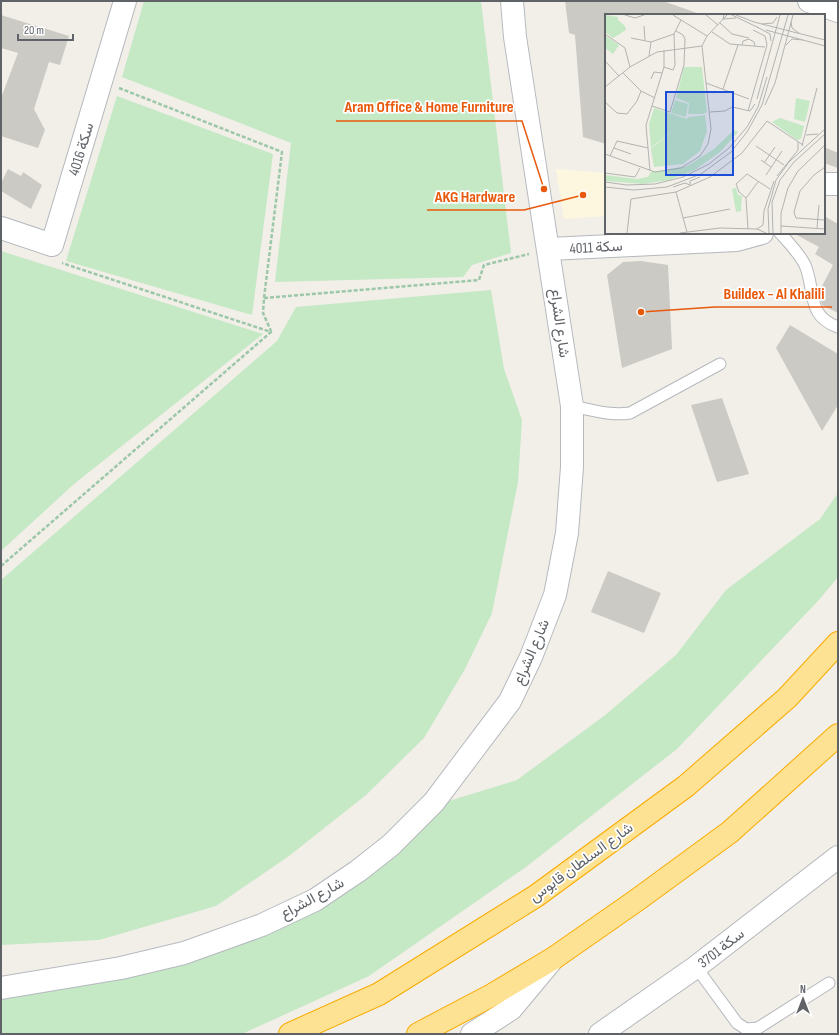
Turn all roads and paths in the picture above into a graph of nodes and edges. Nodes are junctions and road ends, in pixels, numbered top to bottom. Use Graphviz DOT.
graph roads {
  1 [pos="125,1"];
  2 [pos="512,1"];
  3 [pos="809,1"];
  4 [pos="838,11"];
  5 [pos="102,81"];
  6 [pos="825,184"];
  7 [pos="838,184"];
  8 [pos="1,228"];
  9 [pos="761,234"];
  10 [pos="781,234"];
  11 [pos="52,245"];
  12 [pos="549,249"];
  13 [pos="264,298"];
  14 [pos="838,327"];
  15 [pos="271,332"];
  16 [pos="720,364"];
  17 [pos="572,406"];
  18 [pos="1,566"];
  19 [pos="838,642"];
  20 [pos="838,735"];
  21 [pos="838,857"];
  22 [pos="554,958"];
  23 [pos="696,967"];
  24 [pos="829,983"];
  25 [pos="1,988"];
  26 [pos="290,1034"];
  27 [pos="418,1034"];
  28 [pos="472,1034"];
  29 [pos="600,1034"];
  1 -- 5 [label="street, سكة 4016"];
  2 -- 12 [label="street, شارع الشراع"];
  3 -- 4 [label="street"];
  5 -- 11 [label="street, سكة 4016"];
  5 -- 13 [label="path"];
  6 -- 7 [label="street"];
  8 -- 11 [label="street"];
  9 -- 12 [label="street, سكة 4011"];
  10 -- 14 [label="lane"];
  11 -- 15 [label="path"];
  12 -- 13 [label="path"];
  12 -- 17 [label="street, شارع الشراع"];
  13 -- 15 [label="path"];
  15 -- 18 [label="path"];
  16 -- 17 [label="lane"];
  17 -- 25 [label="street, شارع الشراع"];
  19 -- 26 [label="highway, شارع السلطان قابوس"];
  20 -- 22 [label="highway"];
  21 -- 23 [label="street, سكة 3701"];
  22 -- 27 [label="highway"];
  22 -- 28 [label="street"];
  23 -- 24 [label="lane"];
  23 -- 29 [label="street, سكة 3701"];
}
